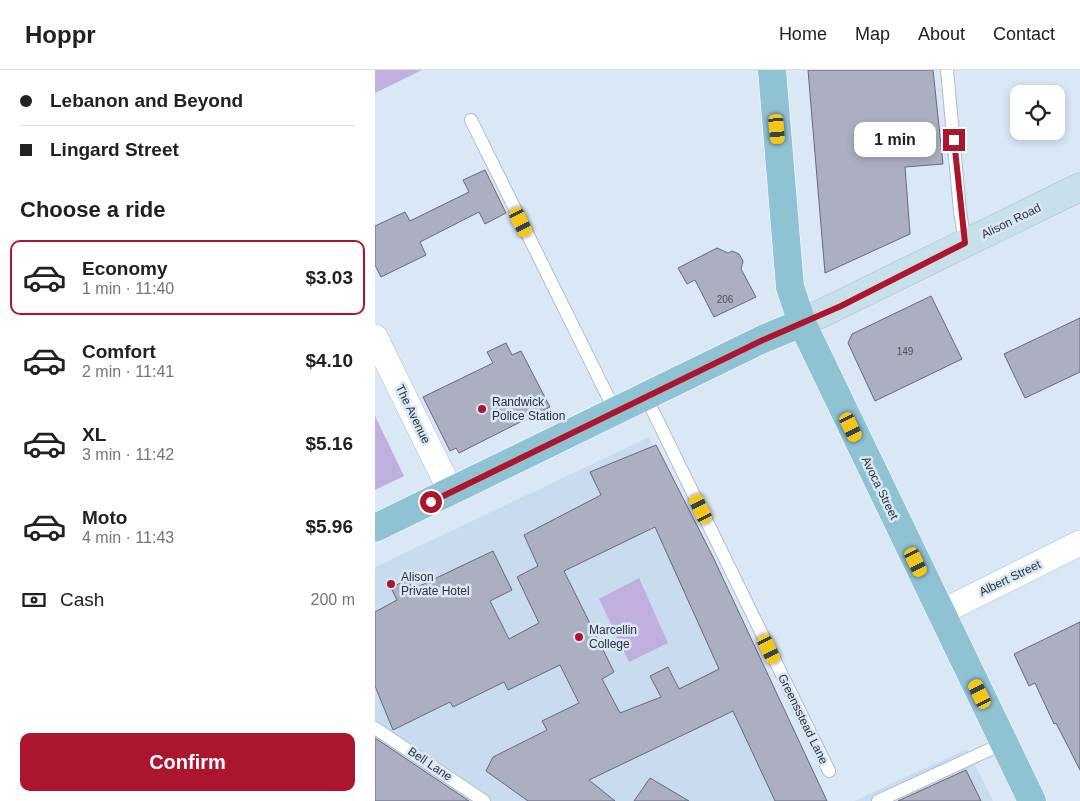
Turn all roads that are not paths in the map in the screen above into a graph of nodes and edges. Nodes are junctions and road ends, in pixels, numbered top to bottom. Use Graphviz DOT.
graph roads {
  1 [pos="772,70"];
  2 [pos="947,70"];
  3 [pos="471,120"];
  4 [pos="1080,188"];
  5 [pos="965,243"];
  6 [pos="802,323"];
  7 [pos="375,337"];
  8 [pos="646,397"];
  9 [pos="615,411"];
  10 [pos="451,492"];
  11 [pos="375,528"];
  12 [pos="1080,543"];
  13 [pos="940,612"];
  14 [pos="375,728"];
  15 [pos="1004,744"];
  16 [pos="829,771"];
  17 [pos="484,801"];
  18 [pos="878,801"];
  19 [pos="1032,801"];
  1 -- 6 [label="main road, Avoca Street"];
  2 -- 5 [label="lane"];
  3 -- 9 [label="lane"];
  4 -- 5 [label="main road, Alison Road"];
  5 -- 6 [label="main road, Alison Road"];
  6 -- 8 [label="main road, Alison Road"];
  6 -- 13 [label="main road, Avoca Street"];
  7 -- 10 [label="street, The Avenue"];
  8 -- 9 [label="main road, Alison Road"];
  8 -- 16 [label="lane, Greensstead Lane"];
  9 -- 10 [label="main road, Alison Road"];
  10 -- 11 [label="main road, Alison Road"];
  12 -- 13 [label="street, Albert Street"];
  13 -- 15 [label="main road, Avoca Street"];
  14 -- 17 [label="lane, Bell Lane"];
  15 -- 18 [label="lane"];
  15 -- 19 [label="main road, Avoca Street"];
}
